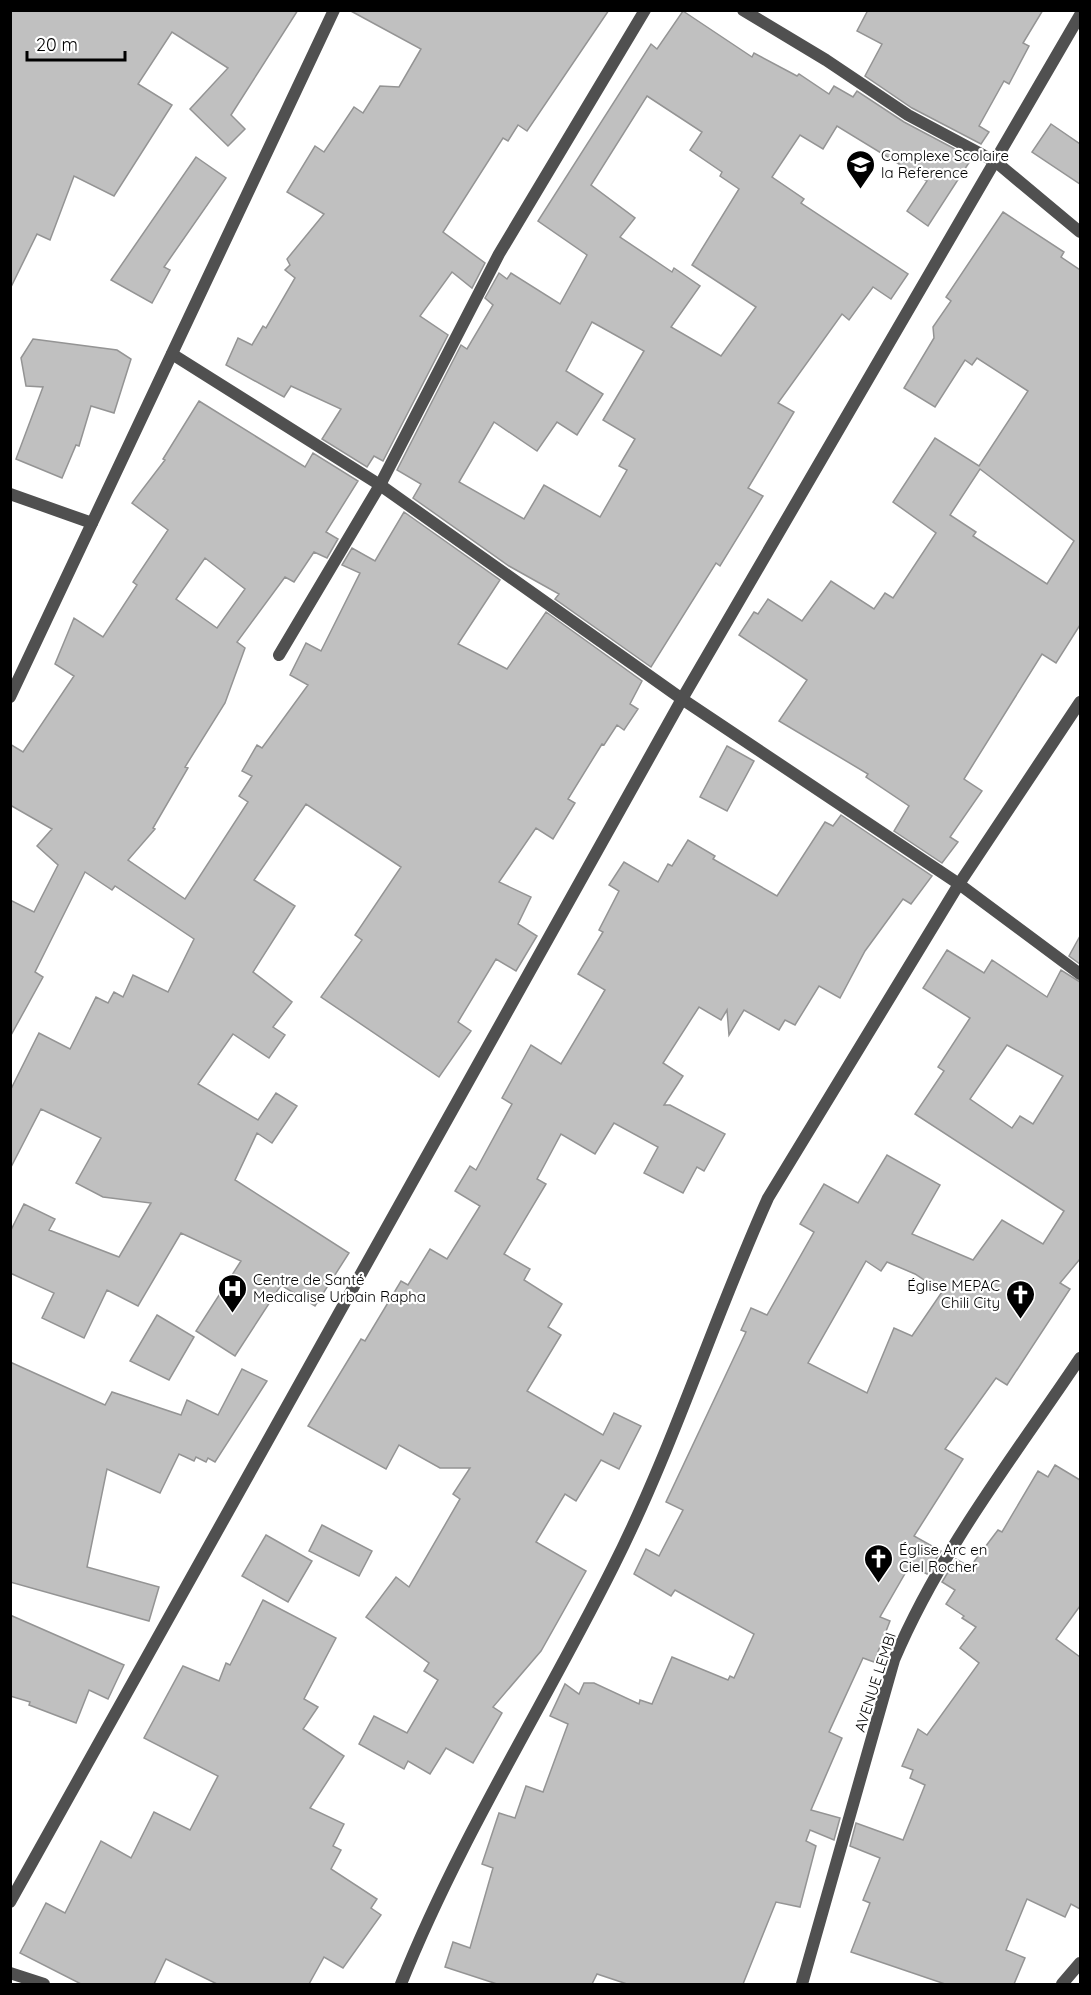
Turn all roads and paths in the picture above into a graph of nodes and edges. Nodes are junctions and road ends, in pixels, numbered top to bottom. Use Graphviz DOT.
graph roads {
  1 [pos="334,10"];
  2 [pos="645,10"];
  3 [pos="743,10"];
  4 [pos="1080,15"];
  5 [pos="996,162"];
  6 [pos="1080,231"];
  7 [pos="172,354"];
  8 [pos="380,485"];
  9 [pos="10,494"];
  10 [pos="92,523"];
  11 [pos="279,655"];
  12 [pos="10,697"];
  13 [pos="682,699"];
  14 [pos="1080,702"];
  15 [pos="959,884"];
  16 [pos="1080,974"];
  17 [pos="1080,1358"];
  18 [pos="10,1902"];
  19 [pos="1080,1963"];
  20 [pos="10,1972"];
  21 [pos="44,1984"];
  22 [pos="401,1984"];
  23 [pos="802,1984"];
  24 [pos="1062,1984"];
  1 -- 7 [label="street"];
  2 -- 8 [label="street"];
  3 -- 5 [label="street"];
  4 -- 5 [label="street"];
  5 -- 6 [label="street"];
  5 -- 13 [label="street"];
  7 -- 8 [label="street"];
  7 -- 10 [label="street"];
  8 -- 11 [label="street"];
  8 -- 13 [label="street"];
  9 -- 10 [label="street"];
  10 -- 12 [label="street"];
  13 -- 15 [label="street"];
  13 -- 18 [label="street"];
  14 -- 15 [label="street"];
  15 -- 16 [label="street"];
  15 -- 22 [label="street"];
  17 -- 23 [label="street, AVENUE LEMBI"];
  19 -- 24 [label="street"];
  20 -- 21 [label="street"];
}
